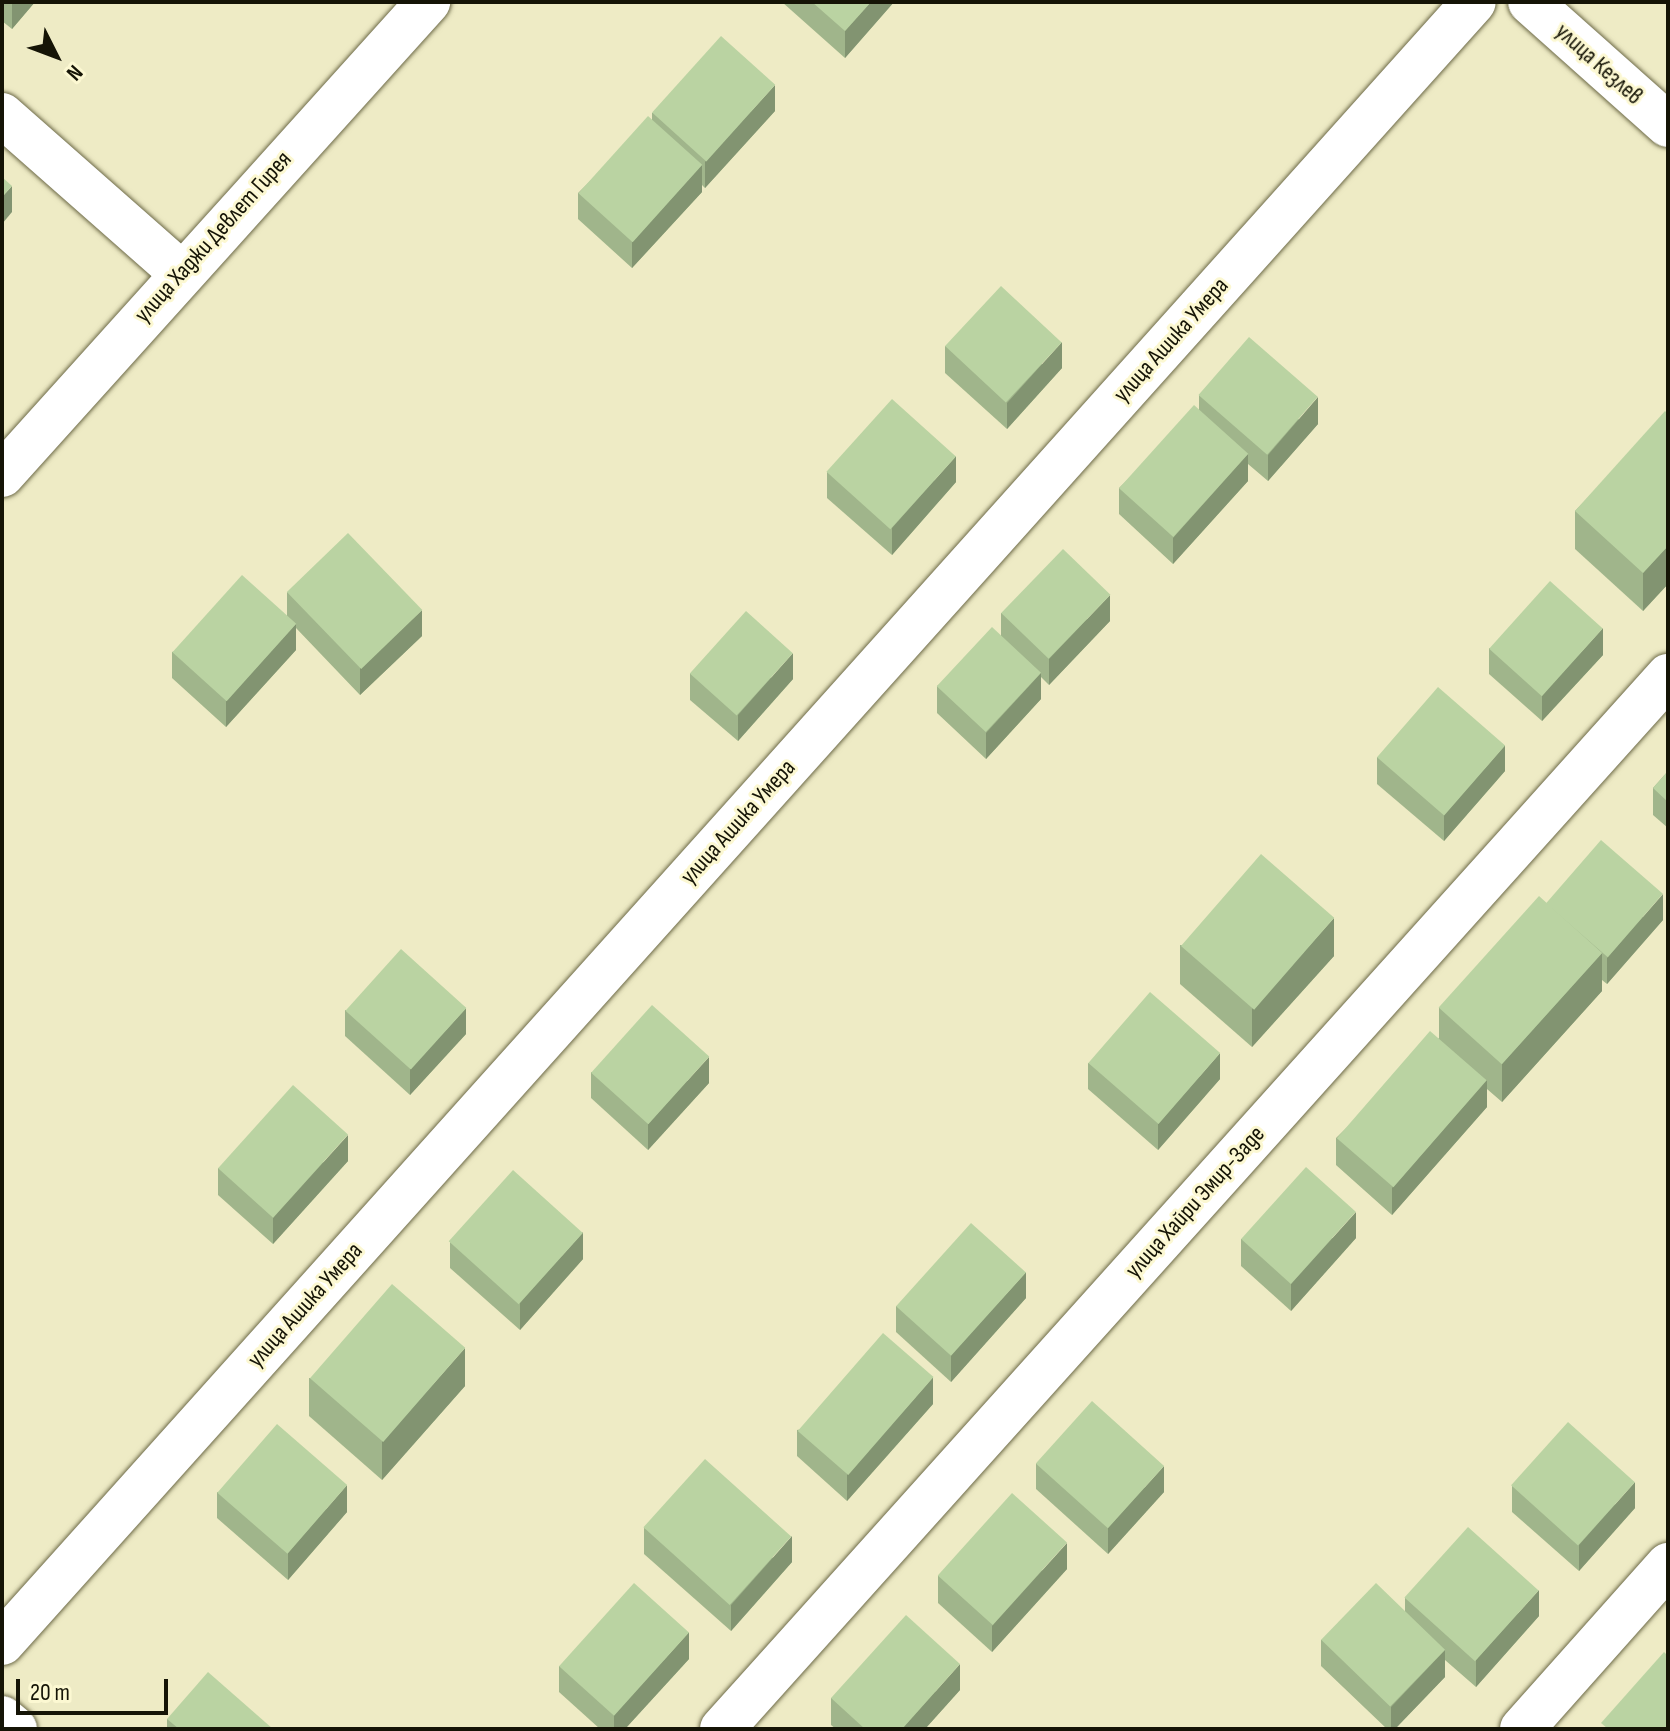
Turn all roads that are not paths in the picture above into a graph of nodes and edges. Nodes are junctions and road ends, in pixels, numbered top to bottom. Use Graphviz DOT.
graph roads {
  1 [pos="428,2"];
  2 [pos="1474,2"];
  3 [pos="1530,2"];
  4 [pos="2,115"];
  5 [pos="1668,125"];
  6 [pos="180,272"];
  7 [pos="2,475"];
  8 [pos="1668,676"];
  9 [pos="1668,1565"];
  10 [pos="2,1643"];
  11 [pos="2,1718"];
  12 [pos="15,1729"];
  13 [pos="722,1729"];
  14 [pos="1522,1729"];
  1 -- 6 [label="street, улица Хаджи Девлет Гирея"];
  2 -- 10 [label="street, улица Ашика Умера"];
  3 -- 5 [label="street, улица Кезлев"];
  4 -- 6 [label="street"];
  6 -- 7 [label="street, улица Хаджи Девлет Гирея"];
  8 -- 13 [label="street, улица Хайри Эмир-Заде"];
  9 -- 14 [label="street"];
  11 -- 12 [label="street"];
}
